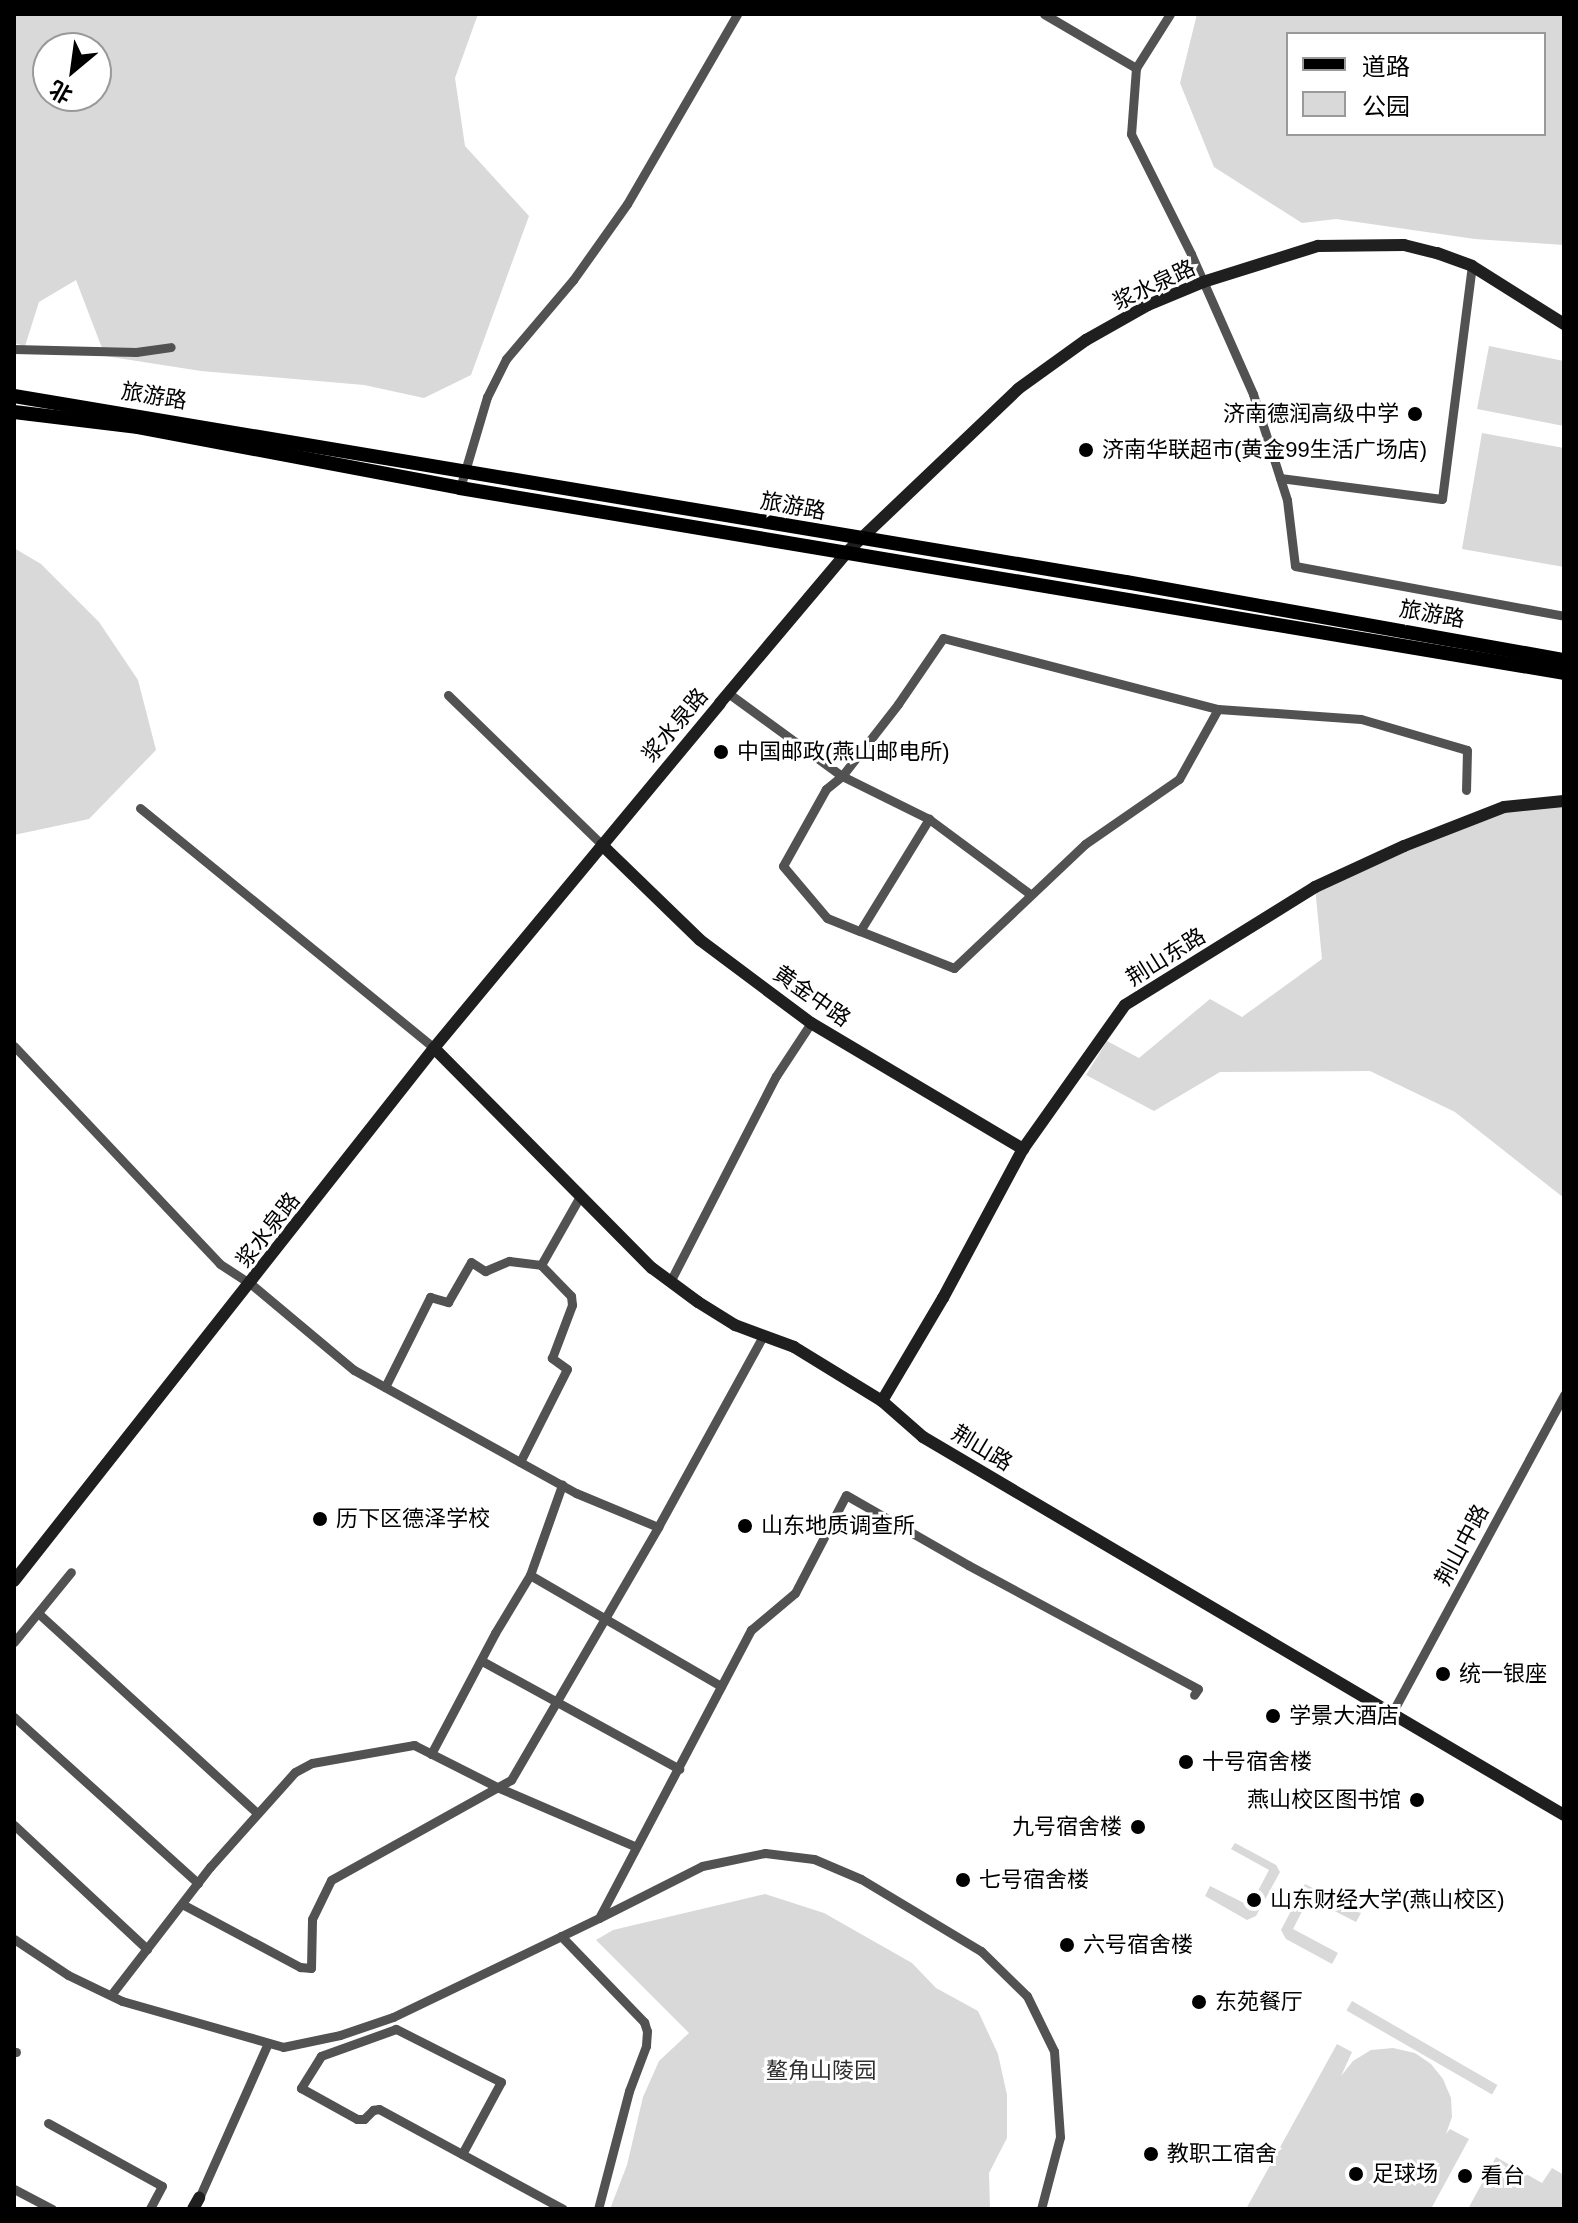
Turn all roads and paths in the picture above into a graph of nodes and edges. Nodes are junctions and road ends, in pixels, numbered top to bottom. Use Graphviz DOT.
graph roads {
  1 [pos="737,14"];
  2 [pos="1044,14"];
  3 [pos="1170,14"];
  4 [pos="1136,68"];
  5 [pos="1472,266"];
  6 [pos="1203,282"];
  7 [pos="1564,324"];
  8 [pos="171,347"];
  9 [pos="14,349"];
  10 [pos="14,396"];
  11 [pos="14,412"];
  12 [pos="463,472"];
  13 [pos="1280,478"];
  14 [pos="460,488"];
  15 [pos="862,540"];
  16 [pos="847,552"];
  17 [pos="1564,616"];
  18 [pos="1564,660"];
  19 [pos="1564,673"];
  20 [pos="728,693"];
  21 [pos="448,695"];
  22 [pos="1218,709"];
  23 [pos="842,776"];
  24 [pos="1466,790"];
  25 [pos="1564,801"];
  26 [pos="140,808"];
  27 [pos="929,819"];
  28 [pos="602,845"];
  29 [pos="1030,894"];
  30 [pos="860,931"];
  31 [pos="811,1023"];
  32 [pos="14,1046"];
  33 [pos="434,1048"];
  34 [pos="1023,1149"];
  35 [pos="579,1198"];
  36 [pos="541,1265"];
  37 [pos="671,1280"];
  38 [pos="251,1284"];
  39 [pos="763,1336"];
  40 [pos="385,1387"];
  41 [pos="1564,1395"];
  42 [pos="882,1401"];
  43 [pos="520,1462"];
  44 [pos="562,1485"];
  45 [pos="658,1527"];
  46 [pos="71,1572"];
  47 [pos="530,1575"];
  48 [pos="14,1581"];
  49 [pos="38,1613"];
  50 [pos="606,1618"];
  51 [pos="14,1642"];
  52 [pos="482,1661"];
  53 [pos="721,1686"];
  54 [pos="1194,1695"];
  55 [pos="557,1701"];
  56 [pos="1392,1713"];
  57 [pos="14,1717"];
  58 [pos="431,1754"];
  59 [pos="679,1769"];
  60 [pos="497,1787"];
  61 [pos="257,1813"];
  62 [pos="1564,1815"];
  63 [pos="14,1825"];
  64 [pos="636,1847"];
  65 [pos="198,1883"];
  66 [pos="182,1904"];
  67 [pos="599,1918"];
  68 [pos="561,1936"];
  69 [pos="14,1939"];
  70 [pos="147,1949"];
  71 [pos="111,1995"];
  72 [pos="267,2045"];
  73 [pos="48,2123"];
  74 [pos="462,2154"];
  75 [pos="14,2189"];
  76 [pos="196,2204"];
  77 [pos="52,2209"];
  78 [pos="150,2209"];
  79 [pos="563,2209"];
  80 [pos="598,2209"];
  81 [pos="1041,2209"];
  1 -- 12 [label="street"];
  2 -- 4 [label="street"];
  3 -- 4 [label="street"];
  4 -- 6 [label="street"];
  5 -- 6 [label="main road, 浆水泉路"];
  5 -- 7 [label="main road, 浆水泉路"];
  5 -- 13 [label="street"];
  6 -- 13 [label="street"];
  6 -- 15 [label="main road, 浆水泉路"];
  8 -- 9 [label="street"];
  10 -- 12 [label="main road, 旅游路"];
  11 -- 14 [label="main road, 旅游路"];
  12 -- 14 [label="street"];
  12 -- 15 [label="main road, 旅游路"];
  13 -- 17 [label="street"];
  14 -- 16 [label="main road, 旅游路"];
  15 -- 16 [label="main road, 浆水泉路"];
  15 -- 18 [label="main road, 旅游路"];
  16 -- 19 [label="main road, 旅游路"];
  16 -- 20 [label="main road, 浆水泉路"];
  20 -- 23 [label="street"];
  20 -- 28 [label="main road, 浆水泉路"];
  21 -- 28 [label="street"];
  22 -- 23 [label="street"];
  22 -- 24 [label="street"];
  22 -- 29 [label="street"];
  23 -- 27 [label="street"];
  23 -- 30 [label="street"];
  25 -- 34 [label="main road, 荆山东路"];
  26 -- 33 [label="street"];
  27 -- 29 [label="street"];
  27 -- 30 [label="street"];
  28 -- 31 [label="main road, 黄金中路"];
  28 -- 33 [label="main road, 浆水泉路"];
  29 -- 30 [label="street"];
  31 -- 34 [label="main road, 黄金中路"];
  31 -- 37 [label="street"];
  32 -- 38 [label="street"];
  33 -- 35 [label="main road, 荆山路"];
  33 -- 38 [label="main road, 浆水泉路"];
  34 -- 42 [label="main road, 荆山东路"];
  35 -- 36 [label="street"];
  35 -- 37 [label="main road, 荆山路"];
  36 -- 40 [label="street"];
  36 -- 43 [label="street"];
  37 -- 39 [label="main road, 荆山路"];
  38 -- 40 [label="street"];
  38 -- 48 [label="main road, 浆水泉路"];
  39 -- 42 [label="main road, 荆山路"];
  39 -- 45 [label="street"];
  40 -- 43 [label="street"];
  41 -- 56 [label="street, 荆山中路"];
  42 -- 56 [label="main road, 荆山路"];
  43 -- 44 [label="street"];
  44 -- 45 [label="street"];
  44 -- 47 [label="street"];
  45 -- 50 [label="street"];
  46 -- 49 [label="street"];
  47 -- 50 [label="street"];
  47 -- 52 [label="street"];
  49 -- 51 [label="street"];
  49 -- 61 [label="street"];
  50 -- 53 [label="street"];
  50 -- 55 [label="street"];
  52 -- 55 [label="street"];
  52 -- 58 [label="street"];
  53 -- 54 [label="street"];
  53 -- 59 [label="street"];
  55 -- 59 [label="street"];
  55 -- 60 [label="street"];
  56 -- 62 [label="main road, 荆山路"];
  57 -- 65 [label="street"];
  58 -- 60 [label="street"];
  58 -- 61 [label="street"];
  59 -- 64 [label="street"];
  60 -- 64 [label="street"];
  60 -- 66 [label="street"];
  61 -- 65 [label="street"];
  63 -- 70 [label="street"];
  64 -- 67 [label="street"];
  65 -- 66 [label="street"];
  66 -- 70 [label="street"];
  67 -- 68 [label="street"];
  67 -- 81 [label="street"];
  68 -- 72 [label="street"];
  68 -- 80 [label="street"];
  69 -- 71 [label="street"];
  70 -- 71 [label="street"];
  71 -- 72 [label="street"];
  72 -- 76 [label="street"];
  73 -- 78 [label="street"];
  74 -- 74 [label="street"];
  74 -- 79 [label="street"];
  75 -- 77 [label="street"];
}
